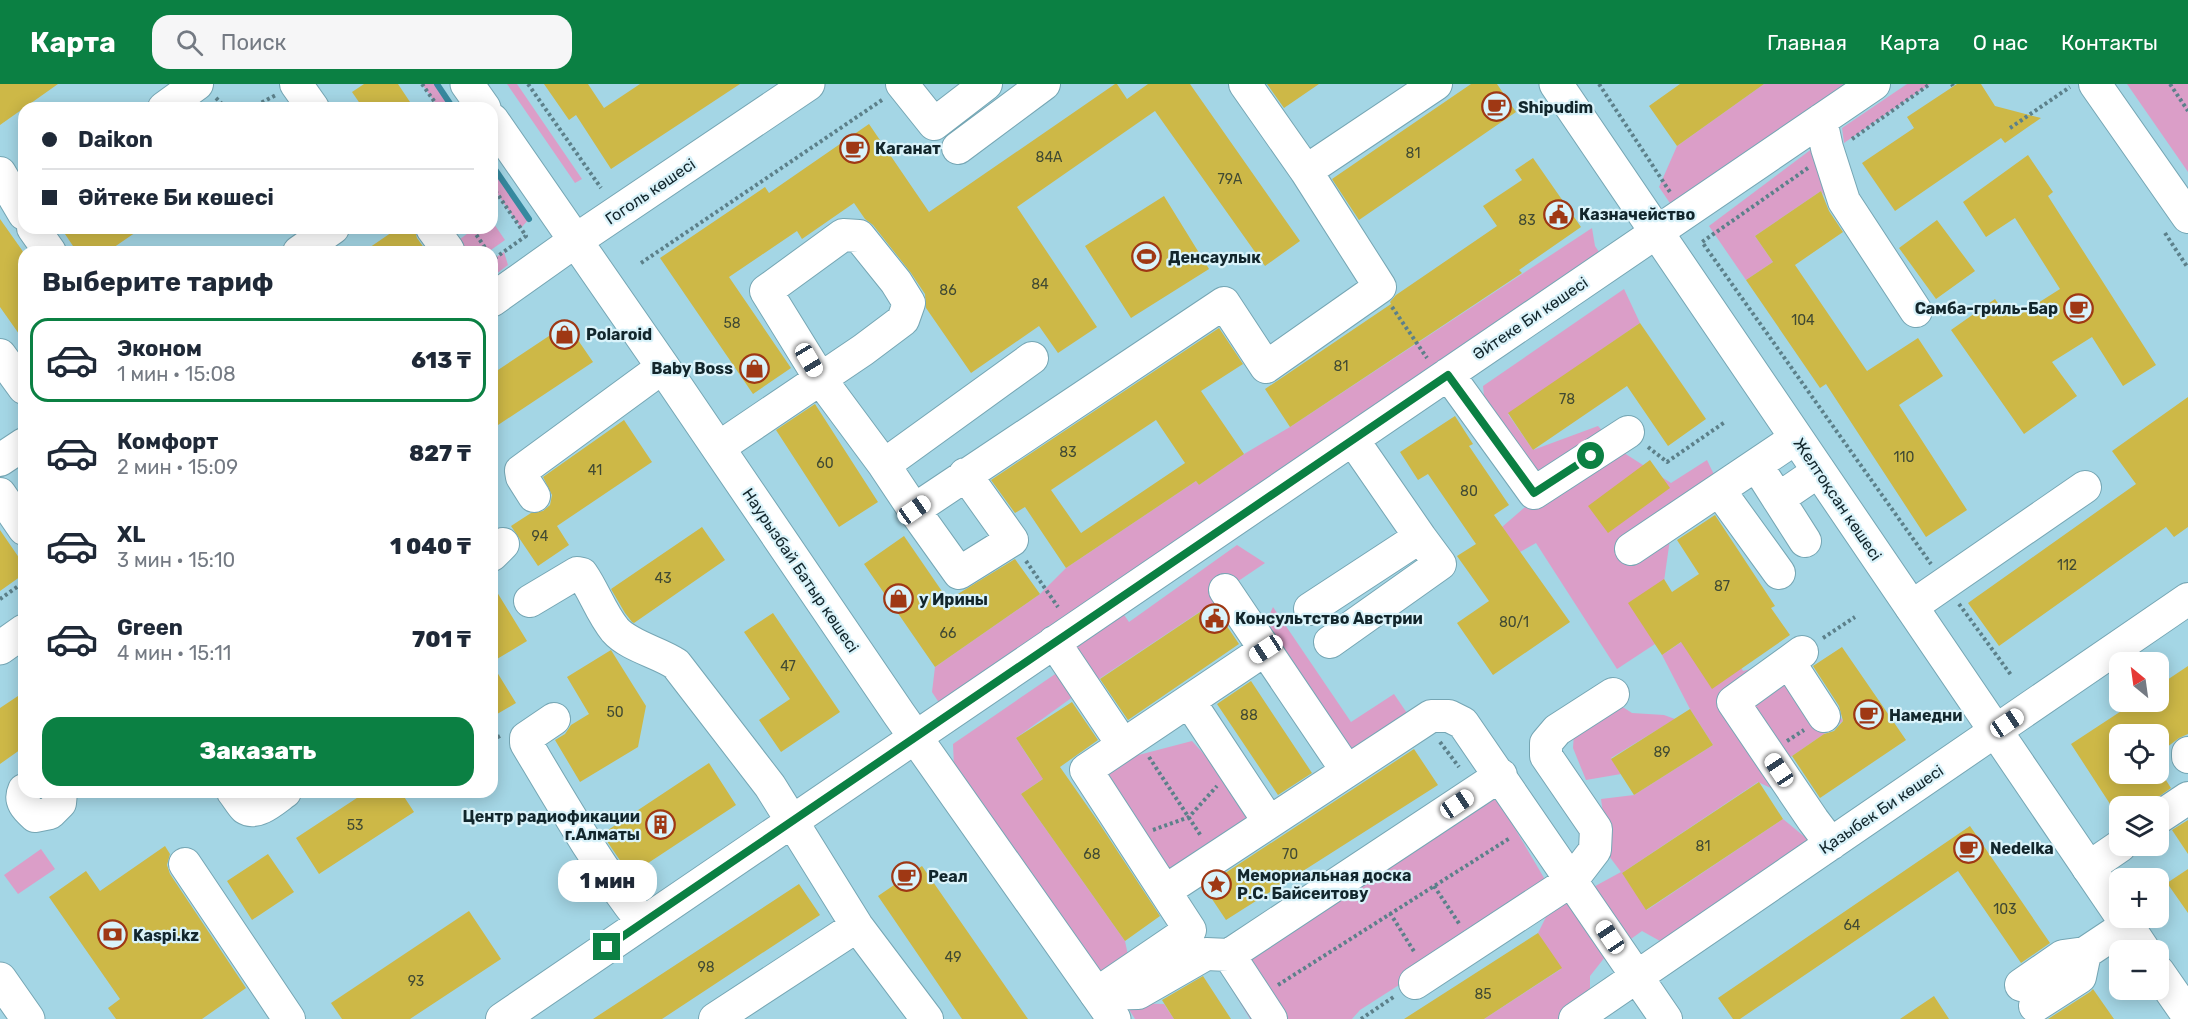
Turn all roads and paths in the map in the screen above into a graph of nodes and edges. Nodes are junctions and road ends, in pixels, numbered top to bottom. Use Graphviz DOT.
graph roads {
  1 [pos="296,84"];
  2 [pos="422,84"];
  3 [pos="467,84"];
  4 [pos="528,84"];
  5 [pos="808,84"];
  6 [pos="986,84"];
  7 [pos="1044,84"];
  8 [pos="1245,84"];
  9 [pos="1436,84"];
  10 [pos="1556,84"];
  11 [pos="1599,84"];
  12 [pos="1874,84"];
  13 [pos="2170,84"];
  14 [pos="902,85"];
  15 [pos="2082,86"];
  16 [pos="202,87"];
  17 [pos="175,102"];
  18 [pos="220,102"];
  19 [pos="309,102"];
  20 [pos="435,102"];
  21 [pos="480,102"];
  22 [pos="2188,111"];
  23 [pos="1821,120"];
  24 [pos="2010,128"];
  25 [pos="498,129"];
  26 [pos="958,148"];
  27 [pos="1306,171"];
  28 [pos="0,173"];
  29 [pos="601,188"];
  30 [pos="1673,196"];
  31 [pos="498,197"];
  32 [pos="18,203"];
  33 [pos="2188,217"];
  34 [pos="1656,232"];
  35 [pos="324,234"];
  36 [pos="576,240"];
  37 [pos="1702,242"];
  38 [pos="308,246"];
  39 [pos="498,255"];
  40 [pos="641,263"];
  41 [pos="1380,287"];
  42 [pos="498,296"];
  43 [pos="1916,311"];
  44 [pos="0,355"];
  45 [pos="1032,358"];
  46 [pos="1438,366"];
  47 [pos="663,367"];
  48 [pos="18,380"];
  49 [pos="820,380"];
  50 [pos="1725,422"];
  51 [pos="1628,432"];
  52 [pos="1796,438"];
  53 [pos="1353,440"];
  54 [pos="18,448"];
  55 [pos="718,448"];
  56 [pos="0,460"];
  57 [pos="884,465"];
  58 [pos="1819,471"];
  59 [pos="965,474"];
  60 [pos="2085,487"];
  61 [pos="1719,490"];
  62 [pos="0,494"];
  63 [pos="534,496"];
  64 [pos="914,510"];
  65 [pos="18,520"];
  66 [pos="1420,537"];
  67 [pos="1012,540"];
  68 [pos="1804,541"];
  69 [pos="1631,549"];
  70 [pos="1779,573"];
  71 [pos="1945,584"];
  72 [pos="18,586"];
  73 [pos="1225,590"];
  74 [pos="0,599"];
  75 [pos="2188,599"];
  76 [pos="530,601"];
  77 [pos="1058,607"];
  78 [pos="1911,607"];
  79 [pos="1310,609"];
  80 [pos="1855,617"];
  81 [pos="18,635"];
  82 [pos="1054,642"];
  83 [pos="1330,642"];
  84 [pos="0,648"];
  85 [pos="1266,649"];
  86 [pos="1796,657"];
  87 [pos="2010,675"];
  88 [pos="1614,694"];
  89 [pos="1189,701"];
  90 [pos="1824,716"];
  91 [pos="554,720"];
  92 [pos="1424,721"];
  93 [pos="1995,731"];
  94 [pos="914,737"];
  95 [pos="1130,741"];
  96 [pos="1768,754"];
  97 [pos="1233,768"];
  98 [pos="1347,771"];
  99 [pos="1489,783"];
  100 [pos="22,798"];
  101 [pos="60,798"];
  102 [pos="238,798"];
  103 [pos="277,798"];
  104 [pos="2188,798"];
  105 [pos="2169,811"];
  106 [pos="1189,817"];
  107 [pos="792,821"];
  108 [pos="1269,822"];
  109 [pos="1533,823"];
  110 [pos="1130,838"];
  111 [pos="1831,844"];
  112 [pos="2109,854"];
  113 [pos="1215,858"];
  114 [pos="185,864"];
  115 [pos="2088,868"];
  116 [pos="1572,880"];
  117 [pos="1434,886"];
  118 [pos="1165,891"];
  119 [pos="2109,899"];
  120 [pos="1390,913"];
  121 [pos="643,923"];
  122 [pos="857,926"];
  123 [pos="2126,928"];
  124 [pos="1473,945"];
  125 [pos="1229,955"];
  126 [pos="1637,976"];
  127 [pos="0,979"];
  128 [pos="1422,979"];
  129 [pos="2169,988"];
  130 [pos="2028,995"];
  131 [pos="1105,1006"];
  132 [pos="1264,1008"];
  133 [pos="516,1015"];
  134 [pos="2188,1015"];
  135 [pos="28,1019"];
  136 [pos="289,1019"];
  137 [pos="715,1019"];
  138 [pos="927,1019"];
  139 [pos="1361,1019"];
  140 [pos="1575,1019"];
  141 [pos="1666,1019"];
  1 -- 19 [label="street"];
  2 -- 20 [label="path"];
  3 -- 21 [label="main road"];
  4 -- 29 [label="path"];
  5 -- 36 [label="main road, Гоголь көшесі"];
  6 -- 14 [label="street"];
  7 -- 26 [label="street"];
  8 -- 27 [label="street"];
  9 -- 27 [label="street"];
  10 -- 34 [label="main road, Желтоқсан көшесі"];
  11 -- 30 [label="path"];
  12 -- 23 [label="street, Әйтеке Би көшесі"];
  13 -- 22 [label="path"];
  14 -- 40 [label="path"];
  15 -- 24 [label="path"];
  15 -- 33 [label="street"];
  16 -- 17 [label="street"];
  16 -- 18 [label="path"];
  23 -- 34 [label="street, Әйтеке Би көшесі"];
  23 -- 43 [label="street"];
  25 -- 36 [label="main road, Наурызбай Батыр көшесі"];
  27 -- 41 [label="street"];
  28 -- 32 [label="street"];
  31 -- 39 [label="path"];
  34 -- 46 [label="street, Әйтеке Би көшесі"];
  34 -- 52 [label="main road, Желтоқсан көшесі"];
  35 -- 38 [label="street"];
  36 -- 42 [label="main road, Гоголь көшесі"];
  36 -- 47 [label="main road, Наурызбай Батыр көшесі"];
  37 -- 71 [label="path"];
  41 -- 46 [label="path"];
  41 -- 59 [label="street"];
  44 -- 48 [label="street"];
  45 -- 57 [label="street"];
  46 -- 51 [label="street"];
  46 -- 53 [label="street, Әйтеке Би көшесі"];
  47 -- 55 [label="main road, Наурызбай Батыр көшесі"];
  47 -- 63 [label="street"];
  49 -- 49 [label="street"];
  49 -- 55 [label="street"];
  49 -- 57 [label="street"];
  50 -- 51 [label="path"];
  52 -- 58 [label="main road, Желтоқсан көшесі"];
  52 -- 61 [label="street"];
  53 -- 66 [label="street"];
  53 -- 82 [label="street, Әйтеке Би көшесі"];
  54 -- 56 [label="street"];
  55 -- 94 [label="main road, Наурызбай Батыр көшесі"];
  57 -- 64 [label="street"];
  58 -- 68 [label="street"];
  58 -- 78 [label="main road, Желтоқсан көшесі"];
  59 -- 64 [label="street"];
  59 -- 67 [label="street"];
  60 -- 71 [label="street"];
  61 -- 69 [label="street"];
  61 -- 70 [label="street"];
  62 -- 65 [label="street"];
  64 -- 67 [label="street"];
  66 -- 79 [label="street"];
  66 -- 83 [label="street"];
  67 -- 77 [label="path"];
  71 -- 78 [label="street"];
  71 -- 87 [label="path"];
  72 -- 74 [label="path"];
  73 -- 85 [label="street"];
  75 -- 93 [label="street, Қазыбек Би көшесі"];
  76 -- 107 [label="street"];
  78 -- 93 [label="main road, Желтоқсан көшесі"];
  80 -- 86 [label="path"];
  81 -- 84 [label="main road"];
  82 -- 94 [label="street, Әйтеке Би көшесі"];
  82 -- 95 [label="street"];
  85 -- 89 [label="street"];
  85 -- 98 [label="street"];
  86 -- 90 [label="street"];
  86 -- 96 [label="street"];
  88 -- 116 [label="street"];
  89 -- 95 [label="street"];
  89 -- 97 [label="street"];
  90 -- 96 [label="path"];
  91 -- 121 [label="street"];
  92 -- 98 [label="street"];
  92 -- 99 [label="path"];
  92 -- 99 [label="street"];
  93 -- 111 [label="street, Қазыбек Би көшесі"];
  93 -- 115 [label="main road, Желтоқсан көшесі"];
  94 -- 107 [label="street, Әйтеке Би көшесі"];
  94 -- 131 [label="main road, Наурызбай Батыр көшесі"];
  95 -- 106 [label="path"];
  95 -- 110 [label="street"];
  96 -- 111 [label="street"];
  97 -- 106 [label="path"];
  97 -- 108 [label="street"];
  98 -- 108 [label="street"];
  99 -- 109 [label="street"];
  99 -- 125 [label="street"];
  100 -- 101 [label="street"];
  102 -- 103 [label="street"];
  104 -- 105 [label="street"];
  106 -- 110 [label="path"];
  106 -- 113 [label="path"];
  107 -- 121 [label="street, Әйтеке Би көшесі"];
  107 -- 122 [label="street"];
  108 -- 113 [label="street"];
  109 -- 116 [label="street"];
  109 -- 117 [label="path"];
  110 -- 118 [label="street"];
  111 -- 126 [label="street, Қазыбек Би көшесі"];
  112 -- 115 [label="street"];
  113 -- 118 [label="street"];
  114 -- 136 [label="street"];
  115 -- 119 [label="main road, Желтоқсан көшесі"];
  116 -- 124 [label="street"];
  116 -- 126 [label="street"];
  117 -- 120 [label="path"];
  117 -- 124 [label="path"];
  118 -- 131 [label="street"];
  120 -- 128 [label="path"];
  120 -- 132 [label="path"];
  121 -- 133 [label="street, Әйтеке Би көшесі"];
  122 -- 137 [label="street"];
  122 -- 138 [label="street"];
  123 -- 130 [label="street"];
  124 -- 128 [label="street"];
  125 -- 131 [label="street"];
  125 -- 132 [label="street"];
  126 -- 140 [label="street, Қазыбек Би көшесі"];
  126 -- 141 [label="street"];
  127 -- 135 [label="main road"];
  128 -- 139 [label="path"];
  129 -- 134 [label="main road"];
}
